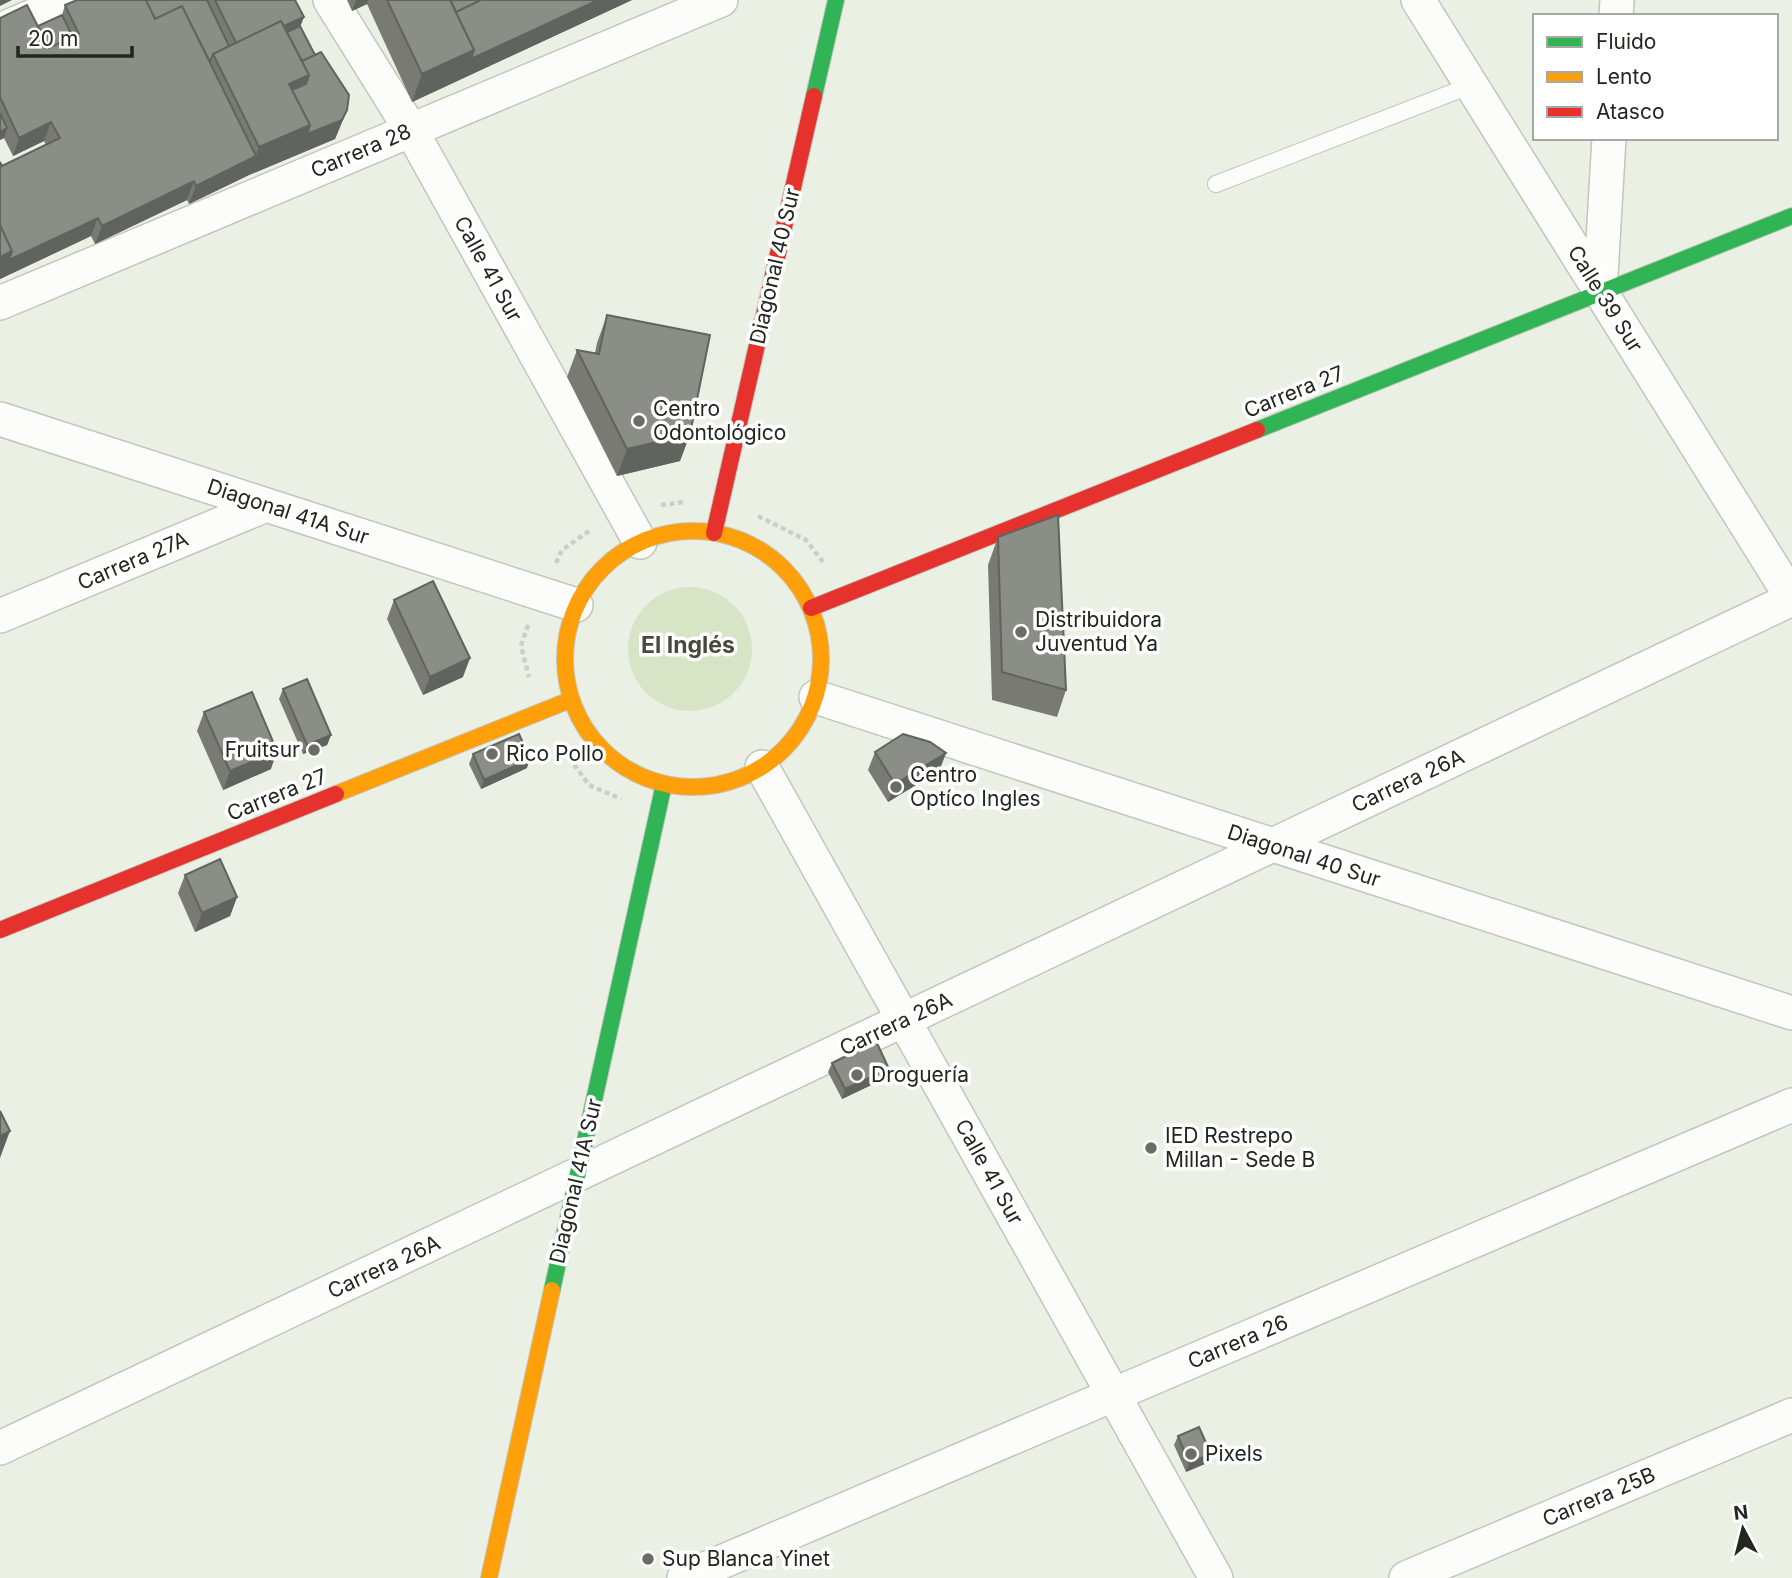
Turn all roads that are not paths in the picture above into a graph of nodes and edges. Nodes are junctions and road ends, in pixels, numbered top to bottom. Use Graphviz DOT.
graph roads {
  1 [pos="70,0"];
  2 [pos="330,0"];
  3 [pos="721,0"];
  4 [pos="836,0"];
  5 [pos="1418,0"];
  6 [pos="0,30"];
  7 [pos="1472,85"];
  8 [pos="411,130"];
  9 [pos="1609,140"];
  10 [pos="1216,184"];
  11 [pos="1792,216"];
  12 [pos="1600,292"];
  13 [pos="0,303"];
  14 [pos="0,419"];
  15 [pos="266,505"];
  16 [pos="714,533"];
  17 [pos="640,542"];
  18 [pos="1792,599"];
  19 [pos="576,605"];
  20 [pos="811,608"];
  21 [pos="0,616"];
  22 [pos="816,696"];
  23 [pos="570,700"];
  24 [pos="762,767"];
  25 [pos="664,784"];
  26 [pos="1272,845"];
  27 [pos="1,928"];
  28 [pos="1792,1013"];
  29 [pos="904,1020"];
  30 [pos="1792,1105"];
  31 [pos="578,1174"];
  32 [pos="1114,1394"];
  33 [pos="1792,1415"];
  34 [pos="0,1448"];
  35 [pos="489,1578"];
  36 [pos="684,1578"];
  37 [pos="1216,1578"];
  38 [pos="1406,1578"];
  1 -- 6 [label="street"];
  2 -- 8 [label="street, Calle 41 Sur"];
  3 -- 8 [label="street, Carrera 28"];
  4 -- 16 [label="street, Diagonal 40 Sur"];
  5 -- 7 [label="street, Calle 39 Sur"];
  7 -- 10 [label="lane"];
  7 -- 12 [label="street, Calle 39 Sur"];
  8 -- 13 [label="street, Carrera 28"];
  8 -- 17 [label="street, Calle 41 Sur"];
  9 -- 12 [label="street"];
  11 -- 12 [label="street, Carrera 27"];
  12 -- 18 [label="street, Calle 39 Sur"];
  12 -- 20 [label="street, Carrera 27"];
  14 -- 15 [label="street, Diagonal 41A Sur"];
  15 -- 19 [label="street, Diagonal 41A Sur"];
  15 -- 21 [label="street, Carrera 27A"];
  16 -- 17 [label="street"];
  16 -- 20 [label="street"];
  17 -- 19 [label="street"];
  18 -- 26 [label="street, Carrera 26A"];
  19 -- 23 [label="street"];
  20 -- 22 [label="street"];
  22 -- 24 [label="street"];
  22 -- 26 [label="street, Diagonal 40 Sur"];
  23 -- 25 [label="street"];
  23 -- 27 [label="street, Carrera 27"];
  24 -- 25 [label="street"];
  24 -- 29 [label="street, Calle 41 Sur"];
  25 -- 31 [label="street, Diagonal 41A Sur"];
  26 -- 28 [label="street, Diagonal 40 Sur"];
  26 -- 29 [label="street, Carrera 26A"];
  29 -- 31 [label="street, Carrera 26A"];
  29 -- 32 [label="street, Calle 41 Sur"];
  30 -- 32 [label="street, Carrera 26"];
  31 -- 34 [label="street, Carrera 26A"];
  31 -- 35 [label="street, Diagonal 41A Sur"];
  32 -- 36 [label="street, Carrera 26"];
  32 -- 37 [label="street, Calle 41 Sur"];
  33 -- 38 [label="street, Carrera 25B"];
}
